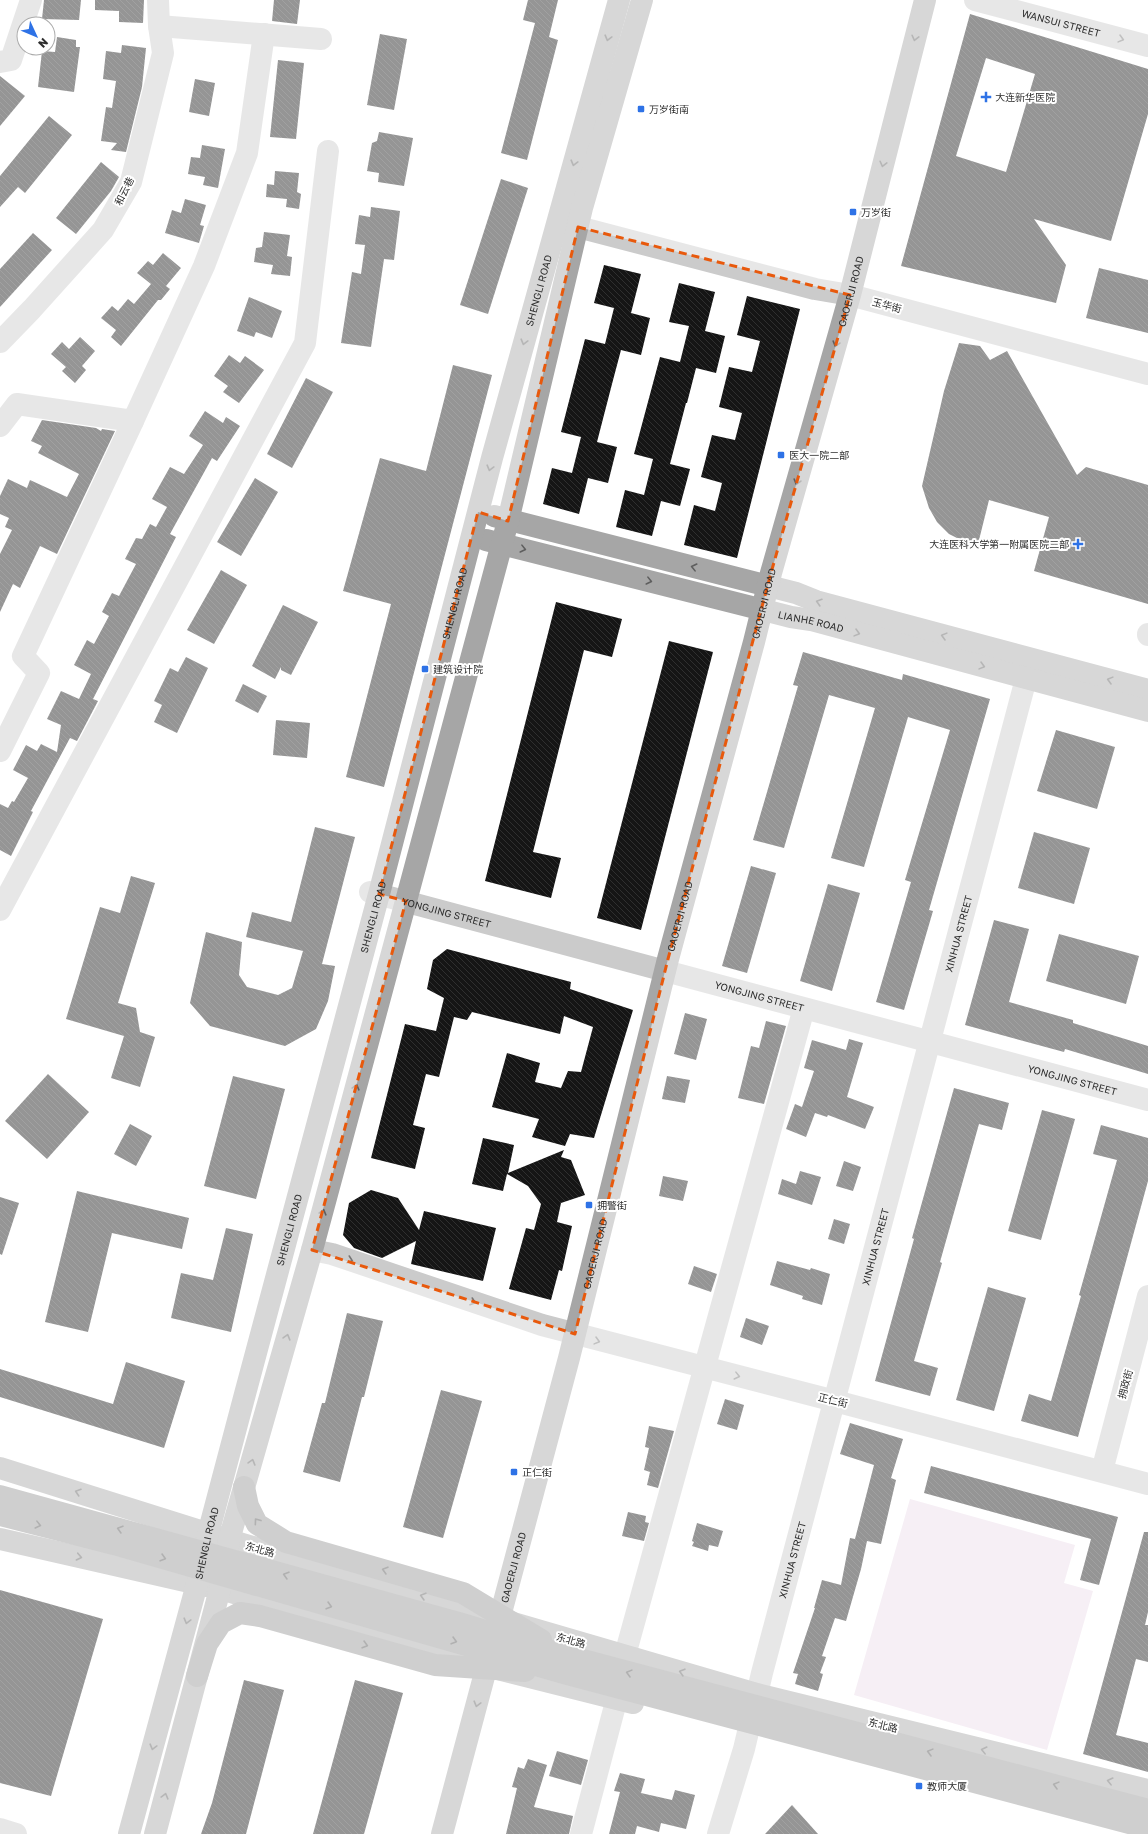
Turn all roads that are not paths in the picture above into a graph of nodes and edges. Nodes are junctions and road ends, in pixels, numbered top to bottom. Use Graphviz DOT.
graph roads {
  1 [pos="31,0"];
  2 [pos="158,0"];
  3 [pos="619,0"];
  4 [pos="642,0"];
  5 [pos="925,0"];
  6 [pos="975,0"];
  7 [pos="159,26"];
  8 [pos="264,34"];
  9 [pos="321,39"];
  10 [pos="1148,46"];
  11 [pos="0,62"];
  12 [pos="328,152"];
  13 [pos="578,227"];
  14 [pos="850,295"];
  15 [pos="0,342"];
  16 [pos="1148,374"];
  17 [pos="133,421"];
  18 [pos="0,426"];
  19 [pos="478,512"];
  20 [pos="508,521"];
  21 [pos="472,536"];
  22 [pos="501,544"];
  23 [pos="768,585"];
  24 [pos="762,610"];
  25 [pos="1029,669"];
  26 [pos="1148,690"];
  27 [pos="1148,711"];
  28 [pos="0,751"];
  29 [pos="374,893"];
  30 [pos="406,901"];
  31 [pos="0,910"];
  32 [pos="666,971"];
  33 [pos="801,1019"];
  34 [pos="930,1042"];
  35 [pos="1148,1100"];
  36 [pos="312,1250"];
  37 [pos="1148,1296"];
  38 [pos="575,1334"];
  39 [pos="704,1368"];
  40 [pos="835,1401"];
  41 [pos="0,1468"];
  42 [pos="1102,1471"];
  43 [pos="1148,1484"];
  44 [pos="244,1487"];
  45 [pos="0,1496"];
  46 [pos="0,1515"];
  47 [pos="208,1534"];
  48 [pos="0,1539"];
  49 [pos="229,1540"];
  50 [pos="197,1584"];
  51 [pos="220,1589"];
  52 [pos="499,1618"];
  53 [pos="625,1655"];
  54 [pos="486,1666"];
  55 [pos="569,1666"];
  56 [pos="197,1676"];
  57 [pos="757,1694"];
  58 [pos="617,1698"];
  59 [pos="748,1732"];
  60 [pos="1148,1790"];
  61 [pos="1148,1810"];
  62 [pos="1148,1828"];
  63 [pos="0,1830"];
  64 [pos="16,1834"];
  65 [pos="129,1834"];
  66 [pos="155,1834"];
  67 [pos="442,1834"];
  68 [pos="581,1834"];
  69 [pos="718,1834"];
  70 [pos="1133,1834"];
  1 -- 11 [label="street"];
  2 -- 7 [label="street, 和云巷"];
  3 -- 19 [label="main road, SHENGLI ROAD, one-way"];
  4 -- 13 [label="main road, SHENGLI ROAD"];
  5 -- 14 [label="main road, GAOERJI ROAD, one-way"];
  6 -- 10 [label="street, WANSUI STREET, one-way"];
  7 -- 8 [label="street"];
  7 -- 15 [label="street, 和云巷"];
  8 -- 9 [label="street"];
  8 -- 17 [label="street"];
  12 -- 31 [label="street"];
  13 -- 14 [label="street, 玉华街"];
  13 -- 20 [label="main road, SHENGLI ROAD"];
  14 -- 16 [label="street, 玉华街"];
  14 -- 23 [label="main road, GAOERJI ROAD, one-way"];
  17 -- 18 [label="street"];
  17 -- 28 [label="street"];
  19 -- 20 [label="main road, LIANHE ROAD"];
  19 -- 21 [label="main road, SHENGLI ROAD"];
  20 -- 22 [label="main road, SHENGLI ROAD"];
  23 -- 20 [label="main road, LIANHE ROAD, one-way"];
  21 -- 22 [label="main road, LIANHE ROAD"];
  21 -- 29 [label="main road, SHENGLI ROAD"];
  22 -- 24 [label="main road, LIANHE ROAD, one-way"];
  22 -- 30 [label="main road, SHENGLI ROAD"];
  23 -- 24 [label="main road, GAOERJI ROAD"];
  25 -- 23 [label="main road, LIANHE ROAD, one-way"];
  24 -- 25 [label="main road, LIANHE ROAD, one-way"];
  24 -- 32 [label="main road, GAOERJI ROAD"];
  26 -- 25 [label="main road, LIANHE ROAD, one-way"];
  25 -- 27 [label="main road, LIANHE ROAD"];
  25 -- 34 [label="street, XINHUA STREET"];
  29 -- 30 [label="street, YONGJING STREET"];
  29 -- 47 [label="main road, SHENGLI ROAD"];
  30 -- 32 [label="street, YONGJING STREET"];
  36 -- 30 [label="main road, SHENGLI ROAD, one-way"];
  32 -- 34 [label="street, YONGJING STREET"];
  32 -- 38 [label="main road, GAOERJI ROAD"];
  33 -- 39 [label="street"];
  34 -- 35 [label="street, YONGJING STREET"];
  34 -- 40 [label="street, XINHUA STREET"];
  36 -- 38 [label="street, 正仁街, one-way"];
  44 -- 36 [label="main road, SHENGLI ROAD, one-way"];
  37 -- 42 [label="street, 拥政街"];
  38 -- 39 [label="street, 正仁街, one-way"];
  38 -- 52 [label="main road, GAOERJI ROAD"];
  39 -- 40 [label="street, 正仁街, one-way"];
  39 -- 53 [label="street"];
  40 -- 42 [label="street, 正仁街"];
  40 -- 57 [label="street, XINHUA STREET"];
  47 -- 41 [label="main road, 东北路, one-way"];
  42 -- 43 [label="street, 正仁街"];
  44 -- 49 [label="main road, SHENGLI ROAD"];
  55 -- 44 [label="highway, one-way"];
  55 -- 45 [label="highway, 东北路, one-way"];
  46 -- 55 [label="highway, 东北路, one-way"];
  47 -- 49 [label="main road, 东北路"];
  47 -- 50 [label="main road, SHENGLI ROAD"];
  48 -- 50 [label="main road, one-way"];
  49 -- 51 [label="main road, SHENGLI ROAD"];
  52 -- 49 [label="main road, 东北路, one-way"];
  50 -- 51 [label="main road"];
  50 -- 65 [label="main road, SHENGLI ROAD, one-way"];
  51 -- 54 [label="main road"];
  51 -- 56 [label="main road, SHENGLI ROAD"];
  52 -- 53 [label="main road, 东北路"];
  52 -- 54 [label="main road, GAOERJI ROAD"];
  57 -- 53 [label="main road, 东北路, one-way"];
  54 -- 58 [label="main road"];
  54 -- 67 [label="main road, GAOERJI ROAD, one-way"];
  56 -- 55 [label="highway, one-way"];
  61 -- 55 [label="highway, 东北路, one-way"];
  55 -- 62 [label="highway, 东北路"];
  66 -- 56 [label="main road, SHENGLI ROAD, one-way"];
  57 -- 59 [label="street, XINHUA STREET"];
  60 -- 57 [label="main road, 东北路, one-way"];
  58 -- 59 [label="main road"];
  58 -- 68 [label="street"];
  59 -- 69 [label="street, XINHUA STREET"];
  59 -- 70 [label="main road"];
  63 -- 64 [label="street"];
}
